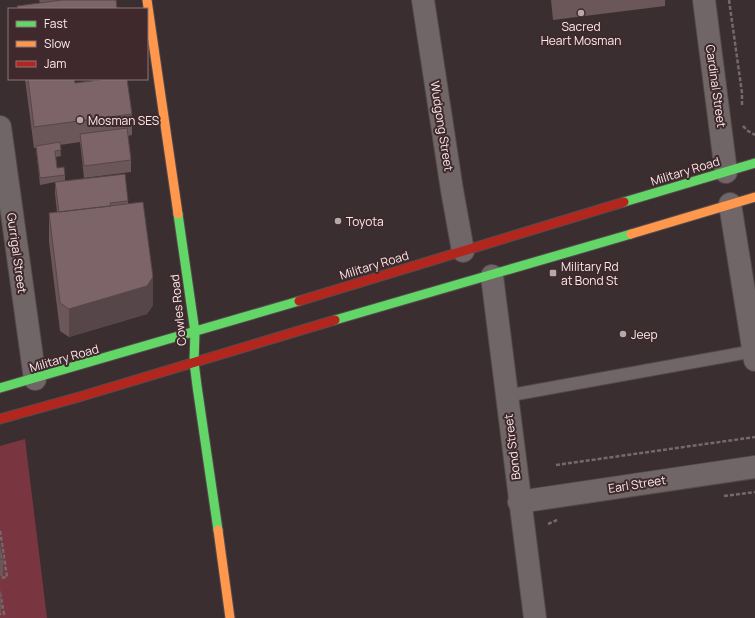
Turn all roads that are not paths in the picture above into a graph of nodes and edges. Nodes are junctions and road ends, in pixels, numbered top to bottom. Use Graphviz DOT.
graph roads {
  1 [pos="147,0"];
  2 [pos="423,0"];
  3 [pos="704,0"];
  4 [pos="0,127"];
  5 [pos="755,163"];
  6 [pos="726,172"];
  7 [pos="755,196"];
  8 [pos="730,204"];
  9 [pos="463,251"];
  10 [pos="492,276"];
  11 [pos="195,332"];
  12 [pos="754,355"];
  13 [pos="194,362"];
  14 [pos="35,379"];
  15 [pos="0,388"];
  16 [pos="506,396"];
  17 [pos="0,419"];
  18 [pos="755,467"];
  19 [pos="519,502"];
  20 [pos="230,618"];
  21 [pos="535,618"];
  1 -- 11 [label="main road, Cowles Road"];
  2 -- 9 [label="street, Wudgong Street"];
  3 -- 6 [label="street, Cardinal Street"];
  4 -- 14 [label="street, Gurrigal Street"];
  5 -- 6 [label="main road, Military Road"];
  6 -- 9 [label="main road, Military Road"];
  7 -- 8 [label="main road"];
  8 -- 10 [label="main road"];
  8 -- 12 [label="street"];
  9 -- 11 [label="main road, Military Road"];
  10 -- 13 [label="main road"];
  10 -- 16 [label="street, Bond Street"];
  11 -- 13 [label="main road, Cowles Road"];
  11 -- 14 [label="main road, Military Road"];
  12 -- 16 [label="lane"];
  13 -- 17 [label="main road"];
  13 -- 20 [label="main road, Cowles Road"];
  14 -- 15 [label="main road, Military Road"];
  16 -- 19 [label="street, Bond Street"];
  18 -- 19 [label="street, Earl Street"];
  19 -- 21 [label="street, Bond Street"];
}
